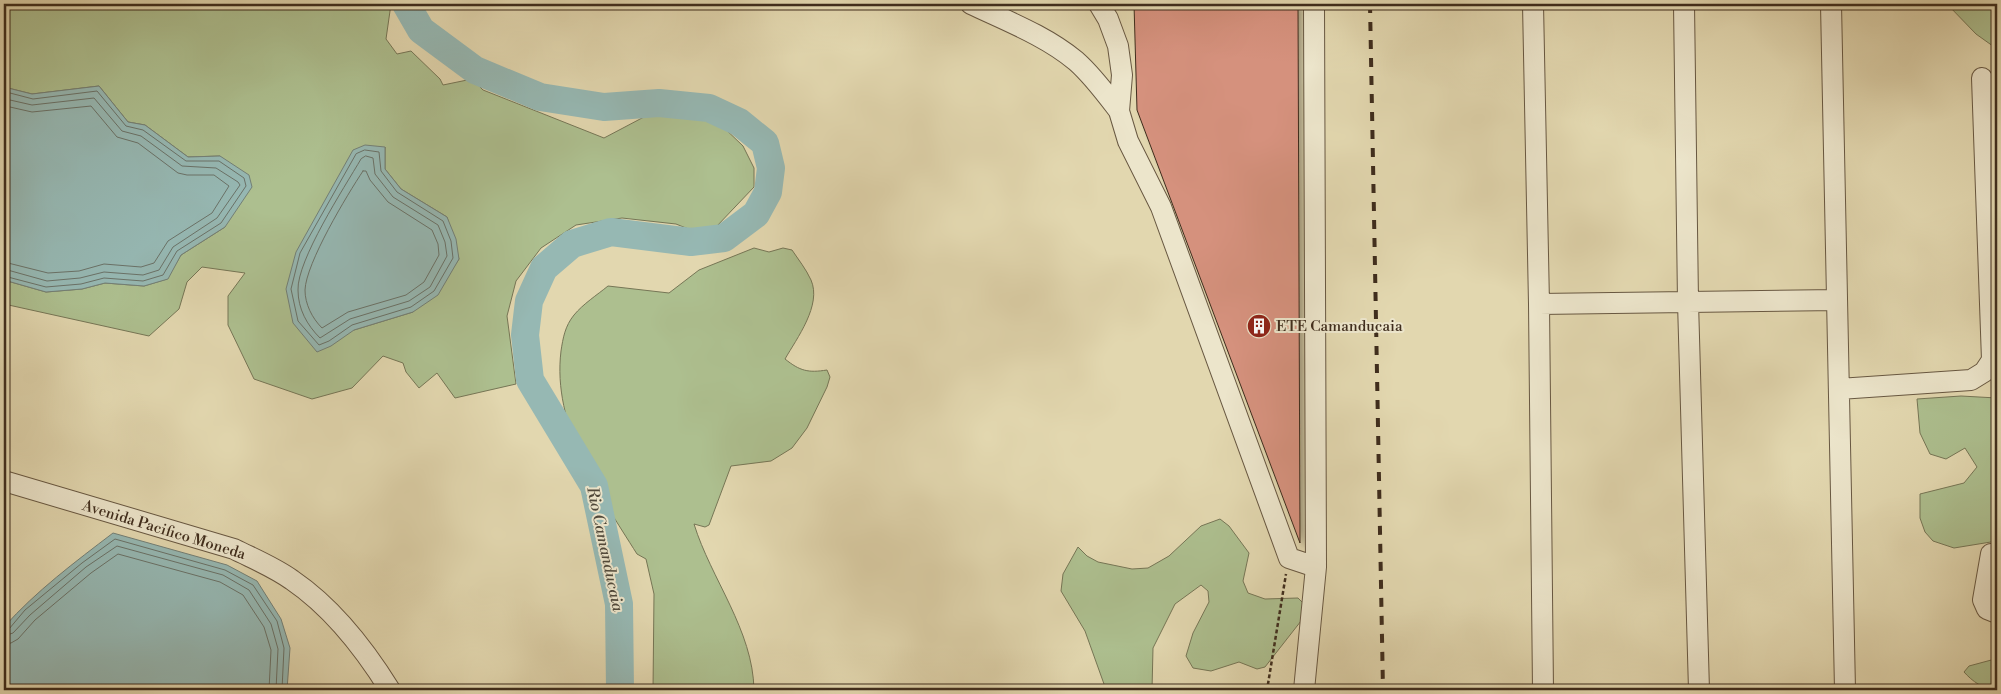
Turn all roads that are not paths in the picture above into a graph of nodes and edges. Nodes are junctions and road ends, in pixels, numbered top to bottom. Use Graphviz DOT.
graph roads {
  1 [pos="972,4"];
  2 [pos="1099,4"];
  3 [pos="1314,4"];
  4 [pos="1532,4"];
  5 [pos="1684,4"];
  6 [pos="1831,4"];
  7 [pos="1982,78"];
  8 [pos="1119,111"];
  9 [pos="1837,300"];
  10 [pos="1688,302"];
  11 [pos="1539,304"];
  12 [pos="1839,389"];
  13 [pos="4,481"];
  14 [pos="1991,554"];
  15 [pos="1316,567"];
  16 [pos="1997,613"];
  17 [pos="390,690"];
  18 [pos="1304,690"];
  19 [pos="1543,690"];
  20 [pos="1699,690"];
  21 [pos="1845,690"];
  1 -- 8 [label="street"];
  2 -- 8 [label="street"];
  3 -- 15 [label="street"];
  4 -- 11 [label="street"];
  5 -- 10 [label="street"];
  6 -- 9 [label="street"];
  7 -- 12 [label="street"];
  8 -- 15 [label="street"];
  9 -- 10 [label="street"];
  9 -- 12 [label="street"];
  10 -- 11 [label="street"];
  10 -- 20 [label="street"];
  11 -- 19 [label="street"];
  12 -- 21 [label="street"];
  13 -- 17 [label="street, Avenida Pacifico Moneda"];
  14 -- 16 [label="street"];
  15 -- 18 [label="street"];
}
